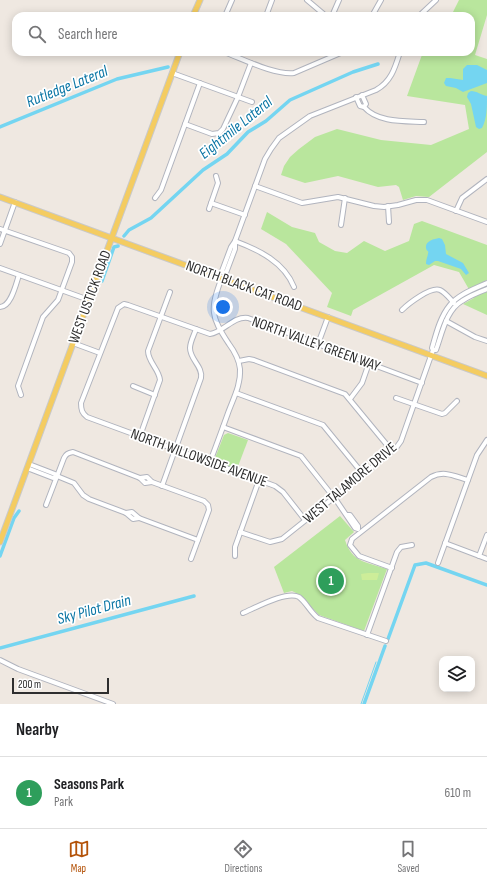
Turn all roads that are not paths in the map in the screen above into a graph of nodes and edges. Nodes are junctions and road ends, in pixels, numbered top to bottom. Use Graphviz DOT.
graph roads {
  1 [pos="200,0"];
  2 [pos="232,0"];
  3 [pos="272,0"];
  4 [pos="307,0"];
  5 [pos="339,0"];
  6 [pos="381,0"];
  7 [pos="436,0"];
  8 [pos="196,12"];
  9 [pos="227,12"];
  10 [pos="268,12"];
  11 [pos="321,12"];
  12 [pos="334,12"];
  13 [pos="374,12"];
  14 [pos="423,12"];
  15 [pos="178,56"];
  16 [pos="235,56"];
  17 [pos="334,56"];
  18 [pos="399,56"];
  19 [pos="251,62"];
  20 [pos="172,73"];
  21 [pos="200,83"];
  22 [pos="362,95"];
  23 [pos="238,97"];
  24 [pos="356,97"];
  25 [pos="252,102"];
  26 [pos="364,108"];
  27 [pos="424,122"];
  28 [pos="185,124"];
  29 [pos="216,176"];
  30 [pos="487,179"];
  31 [pos="255,186"];
  32 [pos="0,197"];
  33 [pos="155,198"];
  34 [pos="345,198"];
  35 [pos="15,202"];
  36 [pos="211,203"];
  37 [pos="388,206"];
  38 [pos="209,209"];
  39 [pos="456,211"];
  40 [pos="245,215"];
  41 [pos="389,222"];
  42 [pos="487,222"];
  43 [pos="341,225"];
  44 [pos="0,229"];
  45 [pos="5,231"];
  46 [pos="112,237"];
  47 [pos="235,241"];
  48 [pos="0,244"];
  49 [pos="0,268"];
  50 [pos="19,275"];
  51 [pos="223,276"];
  52 [pos="487,283"];
  53 [pos="294,287"];
  54 [pos="487,289"];
  55 [pos="62,290"];
  56 [pos="170,292"];
  57 [pos="89,300"];
  58 [pos="455,303"];
  59 [pos="2,307"];
  60 [pos="402,310"];
  61 [pos="161,317"];
  62 [pos="328,317"];
  63 [pos="442,319"];
  64 [pos="447,322"];
  65 [pos="196,329"];
  66 [pos="220,330"];
  67 [pos="487,341"];
  68 [pos="73,343"];
  69 [pos="318,344"];
  70 [pos="100,353"];
  71 [pos="433,353"];
  72 [pos="238,361"];
  73 [pos="369,363"];
  74 [pos="487,376"];
  75 [pos="422,383"];
  76 [pos="133,386"];
  77 [pos="236,393"];
  78 [pos="21,395"];
  79 [pos="156,395"];
  80 [pos="396,398"];
  81 [pos="350,399"];
  82 [pos="457,401"];
  83 [pos="414,405"];
  84 [pos="223,427"];
  85 [pos="140,436"];
  86 [pos="487,440"];
  87 [pos="175,449"];
  88 [pos="392,451"];
  89 [pos="210,462"];
  90 [pos="28,466"];
  91 [pos="363,474"];
  92 [pos="57,476"];
  93 [pos="259,480"];
  94 [pos="468,480"];
  95 [pos="162,486"];
  96 [pos="334,497"];
  97 [pos="46,506"];
  98 [pos="305,520"];
  99 [pos="360,531"];
  100 [pos="240,532"];
  101 [pos="487,535"];
  102 [pos="198,540"];
  103 [pos="0,542"];
  104 [pos="445,543"];
  105 [pos="412,544"];
  106 [pos="235,556"];
  107 [pos="480,556"];
  108 [pos="487,558"];
  109 [pos="191,559"];
  110 [pos="438,563"];
  111 [pos="392,568"];
  112 [pos="243,613"];
  113 [pos="367,635"];
  114 [pos="386,641"];
  115 [pos="0,660"];
  116 [pos="113,704"];
  1 -- 8 [label="main road"];
  2 -- 9 [label="street"];
  3 -- 10 [label="street"];
  4 -- 11 [label="street"];
  5 -- 12 [label="street"];
  6 -- 13 [label="street"];
  7 -- 14 [label="street"];
  15 -- 20 [label="main road, WEST USTICK ROAD"];
  16 -- 19 [label="street"];
  17 -- 19 [label="street"];
  18 -- 22 [label="street"];
  19 -- 23 [label="street"];
  20 -- 21 [label="street"];
  20 -- 46 [label="main road, WEST USTICK ROAD"];
  21 -- 23 [label="street"];
  21 -- 28 [label="street"];
  22 -- 24 [label="street"];
  22 -- 26 [label="street"];
  23 -- 25 [label="street"];
  23 -- 28 [label="street"];
  24 -- 26 [label="street"];
  24 -- 31 [label="street"];
  26 -- 27 [label="street"];
  28 -- 33 [label="street"];
  29 -- 36 [label="street"];
  30 -- 39 [label="street"];
  31 -- 34 [label="street"];
  31 -- 40 [label="street"];
  32 -- 35 [label="main road, NORTH BLACK CAT ROAD"];
  34 -- 37 [label="street"];
  34 -- 43 [label="street"];
  35 -- 45 [label="street"];
  35 -- 46 [label="main road, NORTH BLACK CAT ROAD"];
  36 -- 38 [label="street"];
  36 -- 40 [label="street"];
  37 -- 39 [label="street"];
  37 -- 41 [label="street"];
  39 -- 42 [label="street"];
  40 -- 47 [label="street"];
  44 -- 45 [label="street"];
  45 -- 48 [label="street"];
  45 -- 55 [label="street"];
  46 -- 51 [label="main road, NORTH BLACK CAT ROAD"];
  46 -- 57 [label="main road, WEST USTICK ROAD"];
  47 -- 51 [label="street"];
  47 -- 53 [label="street"];
  49 -- 50 [label="street"];
  50 -- 55 [label="street"];
  50 -- 59 [label="street"];
  51 -- 62 [label="main road, NORTH BLACK CAT ROAD"];
  51 -- 66 [label="street"];
  52 -- 58 [label="street"];
  54 -- 58 [label="street"];
  55 -- 57 [label="street"];
  55 -- 78 [label="street"];
  56 -- 61 [label="street"];
  57 -- 68 [label="main road, WEST USTICK ROAD"];
  58 -- 60 [label="street"];
  58 -- 63 [label="street"];
  58 -- 64 [label="street"];
  61 -- 65 [label="street, NORTH VALLEY GREEN WAY"];
  61 -- 70 [label="street, NORTH VALLEY GREEN WAY"];
  61 -- 79 [label="street"];
  62 -- 69 [label="street"];
  62 -- 71 [label="main road, NORTH BLACK CAT ROAD"];
  63 -- 64 [label="street"];
  63 -- 71 [label="street"];
  64 -- 67 [label="street"];
  64 -- 71 [label="street"];
  65 -- 66 [label="street, NORTH VALLEY GREEN WAY"];
  65 -- 87 [label="street"];
  66 -- 69 [label="street, NORTH VALLEY GREEN WAY"];
  66 -- 72 [label="street"];
  68 -- 70 [label="street"];
  68 -- 90 [label="main road, WEST USTICK ROAD"];
  69 -- 73 [label="street, NORTH VALLEY GREEN WAY"];
  70 -- 85 [label="street, NORTH WILLOWSIDE AVENUE"];
  71 -- 74 [label="main road, NORTH BLACK CAT ROAD"];
  71 -- 75 [label="street, WEST TALAMORE DRIVE"];
  72 -- 77 [label="street"];
  72 -- 81 [label="street"];
  73 -- 75 [label="street, NORTH VALLEY GREEN WAY"];
  73 -- 81 [label="street"];
  75 -- 83 [label="street, WEST TALAMORE DRIVE"];
  76 -- 79 [label="street"];
  77 -- 84 [label="street"];
  77 -- 91 [label="street"];
  79 -- 85 [label="street"];
  80 -- 83 [label="street"];
  81 -- 88 [label="street"];
  82 -- 83 [label="street"];
  83 -- 88 [label="street, WEST TALAMORE DRIVE"];
  84 -- 89 [label="street"];
  84 -- 96 [label="street"];
  85 -- 87 [label="street, NORTH WILLOWSIDE AVENUE"];
  86 -- 94 [label="street"];
  87 -- 89 [label="street, NORTH WILLOWSIDE AVENUE"];
  87 -- 95 [label="street"];
  88 -- 91 [label="street, WEST TALAMORE DRIVE"];
  89 -- 93 [label="street, NORTH WILLOWSIDE AVENUE"];
  90 -- 92 [label="street"];
  90 -- 103 [label="main road, WEST USTICK ROAD"];
  91 -- 96 [label="street, WEST TALAMORE DRIVE"];
  92 -- 95 [label="street"];
  92 -- 97 [label="street"];
  92 -- 102 [label="street"];
  93 -- 98 [label="street, NORTH WILLOWSIDE AVENUE"];
  93 -- 100 [label="street"];
  94 -- 99 [label="street"];
  94 -- 104 [label="street"];
  95 -- 102 [label="street"];
  96 -- 98 [label="street, WEST TALAMORE DRIVE"];
  96 -- 99 [label="street"];
  98 -- 100 [label="street, WEST TALAMORE DRIVE"];
  99 -- 111 [label="street"];
  100 -- 106 [label="street"];
  101 -- 107 [label="street"];
  102 -- 109 [label="street"];
  104 -- 107 [label="street"];
  104 -- 110 [label="street"];
  105 -- 111 [label="street"];
  107 -- 108 [label="street"];
  111 -- 113 [label="street"];
  112 -- 113 [label="street"];
  113 -- 114 [label="street"];
  115 -- 116 [label="street"];
}
